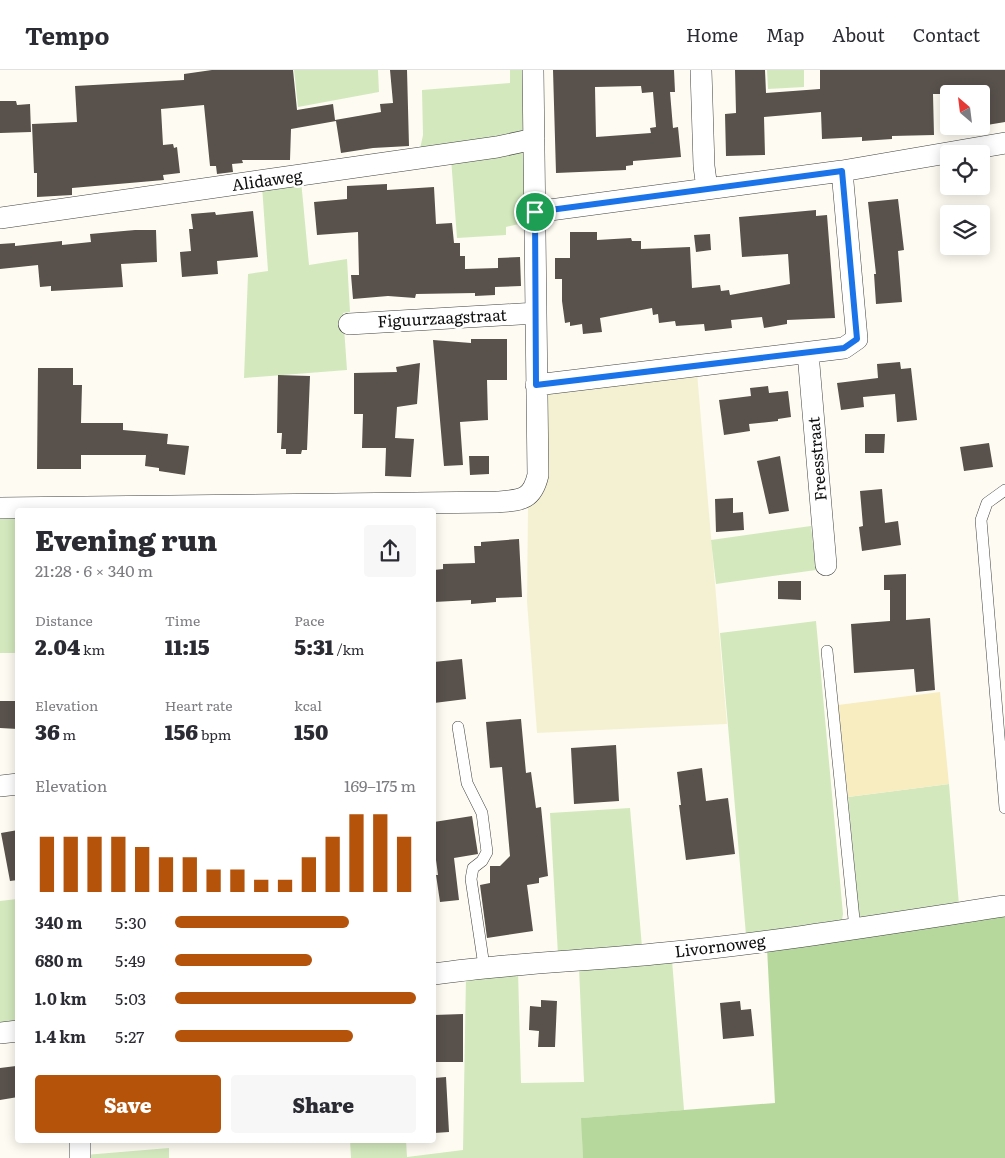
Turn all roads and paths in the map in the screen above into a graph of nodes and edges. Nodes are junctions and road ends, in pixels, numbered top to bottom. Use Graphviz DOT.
graph roads {
  1 [pos="533,70"];
  2 [pos="701,70"];
  3 [pos="534,139"];
  4 [pos="1005,143"];
  5 [pos="842,171"];
  6 [pos="707,189"];
  7 [pos="535,212"];
  8 [pos="0,218"];
  9 [pos="536,313"];
  10 [pos="349,324"];
  11 [pos="808,352"];
  12 [pos="536,385"];
  13 [pos="1005,490"];
  14 [pos="0,508"];
  15 [pos="826,565"];
  16 [pos="828,651"];
  17 [pos="458,727"];
  18 [pos="15,784"];
  19 [pos="0,786"];
  20 [pos="1005,808"];
  21 [pos="1005,906"];
  22 [pos="855,929"];
  23 [pos="484,966"];
  24 [pos="436,974"];
  25 [pos="15,1031"];
  26 [pos="0,1033"];
  27 [pos="80,1143"];
  28 [pos="80,1158"];
  1 -- 3 [label="street"];
  2 -- 6 [label="street"];
  3 -- 7 [label="street"];
  3 -- 8 [label="street, Alidaweg"];
  4 -- 5 [label="street"];
  5 -- 6 [label="street"];
  5 -- 11 [label="street"];
  6 -- 7 [label="street"];
  7 -- 9 [label="street"];
  9 -- 10 [label="street, Figuurzaagstraat"];
  9 -- 12 [label="street"];
  11 -- 12 [label="street"];
  11 -- 15 [label="street, Freesstraat"];
  12 -- 14 [label="street"];
  13 -- 20 [label="lane"];
  16 -- 22 [label="lane"];
  17 -- 23 [label="lane"];
  18 -- 19 [label="street"];
  21 -- 22 [label="street, Livornoweg"];
  22 -- 23 [label="street, Livornoweg"];
  23 -- 24 [label="street, Livornoweg"];
  25 -- 26 [label="street"];
  27 -- 28 [label="street"];
}
